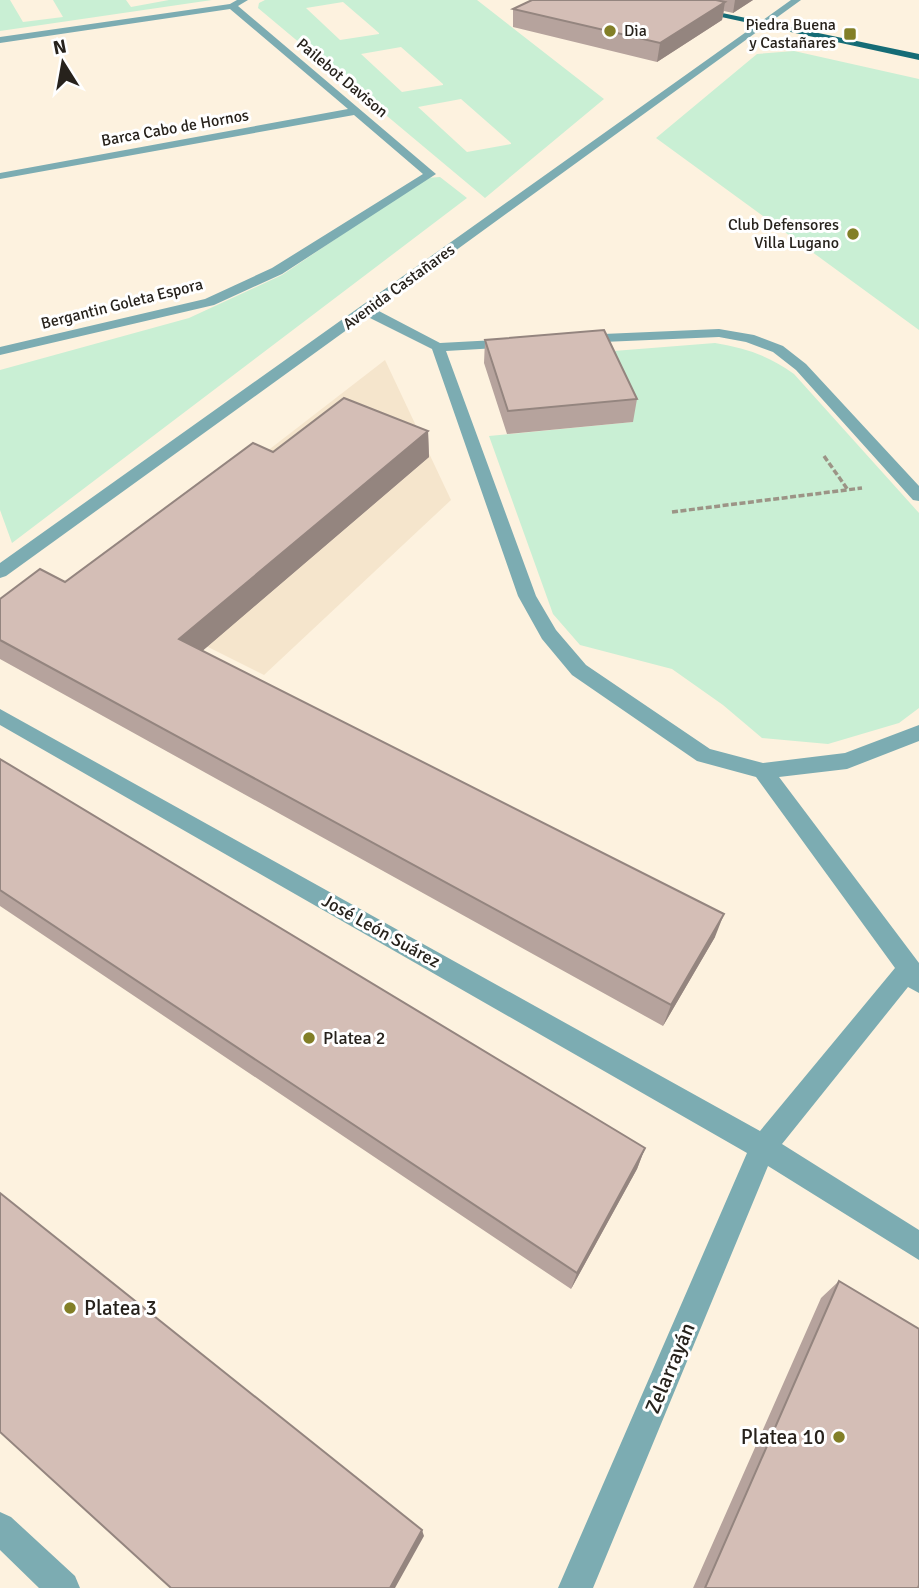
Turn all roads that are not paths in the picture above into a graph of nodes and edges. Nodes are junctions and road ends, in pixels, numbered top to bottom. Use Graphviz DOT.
graph roads {
  1 [pos="244,0"];
  2 [pos="647,0"];
  3 [pos="797,0"];
  4 [pos="233,6"];
  5 [pos="761,24"];
  6 [pos="0,40"];
  7 [pos="919,57"];
  8 [pos="356,111"];
  9 [pos="430,174"];
  10 [pos="0,176"];
  11 [pos="366,310"];
  12 [pos="558,340"];
  13 [pos="531,342"];
  14 [pos="438,347"];
  15 [pos="0,351"];
  16 [pos="919,496"];
  17 [pos="0,572"];
  18 [pos="0,716"];
  19 [pos="919,733"];
  20 [pos="763,771"];
  21 [pos="914,975"];
  22 [pos="763,1147"];
  23 [pos="919,1246"];
  24 [pos="0,1528"];
  25 [pos="63,1588"];
  26 [pos="575,1588"];
  1 -- 4 [label="street"];
  2 -- 5 [label="main road"];
  3 -- 5 [label="street, Avenida Castañares"];
  4 -- 6 [label="street"];
  4 -- 8 [label="street, Pailebot Davison"];
  5 -- 7 [label="main road"];
  5 -- 11 [label="street, Avenida Castañares"];
  8 -- 9 [label="street, Pailebot Davison"];
  8 -- 10 [label="street, Barca Cabo de Hornos"];
  9 -- 15 [label="street, Bergantin Goleta Espora"];
  11 -- 14 [label="street"];
  11 -- 17 [label="street, Avenida Castañares"];
  12 -- 16 [label="street"];
  13 -- 14 [label="street"];
  14 -- 20 [label="street"];
  18 -- 22 [label="street, José León Suárez"];
  19 -- 20 [label="street"];
  20 -- 21 [label="street"];
  21 -- 22 [label="street, Zelarrayán"];
  22 -- 23 [label="street, José León Suárez"];
  22 -- 26 [label="street, Zelarrayán"];
  24 -- 25 [label="street"];
}
